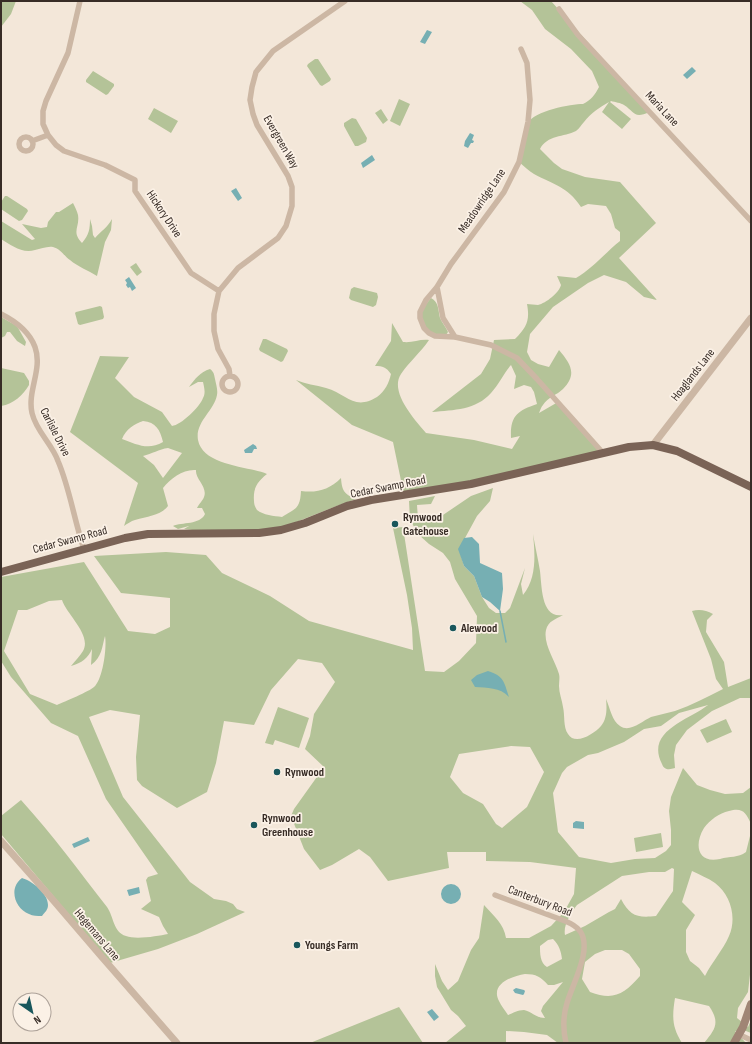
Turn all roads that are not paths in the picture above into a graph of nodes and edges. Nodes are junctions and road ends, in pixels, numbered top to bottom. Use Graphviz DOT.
graph roads {
  1 [pos="80,1"];
  2 [pos="345,1"];
  3 [pos="559,9"];
  4 [pos="521,49"];
  5 [pos="48,135"];
  6 [pos="32,141"];
  7 [pos="751,221"];
  8 [pos="437,287"];
  9 [pos="219,291"];
  10 [pos="1,314"];
  11 [pos="751,318"];
  12 [pos="455,337"];
  13 [pos="230,376"];
  14 [pos="653,445"];
  15 [pos="603,453"];
  16 [pos="751,487"];
  17 [pos="84,548"];
  18 [pos="1,572"];
  19 [pos="1,841"];
  20 [pos="495,895"];
  21 [pos="751,1004"];
  22 [pos="738,1034"];
  23 [pos="751,1040"];
  24 [pos="178,1043"];
  25 [pos="566,1043"];
  26 [pos="734,1043"];
  1 -- 5 [label="street, Hickory Drive"];
  2 -- 9 [label="street, Evergreen Way"];
  3 -- 7 [label="street, Maria Lane"];
  4 -- 8 [label="street, Meadowridge Lane"];
  5 -- 6 [label="street"];
  5 -- 9 [label="street, Hickory Drive"];
  8 -- 12 [label="street"];
  8 -- 12 [label="street, Meadowridge Lane"];
  9 -- 13 [label="street, Evergreen Way"];
  10 -- 17 [label="street, Carlisle Drive"];
  11 -- 14 [label="street, Hoaglands Lane"];
  12 -- 15 [label="street, Meadowridge Lane"];
  14 -- 15 [label="main road, Cedar Swamp Road"];
  14 -- 16 [label="main road, Cedar Swamp Road"];
  15 -- 17 [label="main road, Cedar Swamp Road"];
  17 -- 18 [label="main road, Cedar Swamp Road"];
  19 -- 24 [label="street, Hegemans Lane"];
  20 -- 25 [label="street, Canterbury Road"];
  21 -- 22 [label="main road"];
  22 -- 23 [label="street"];
  22 -- 26 [label="main road"];
}
